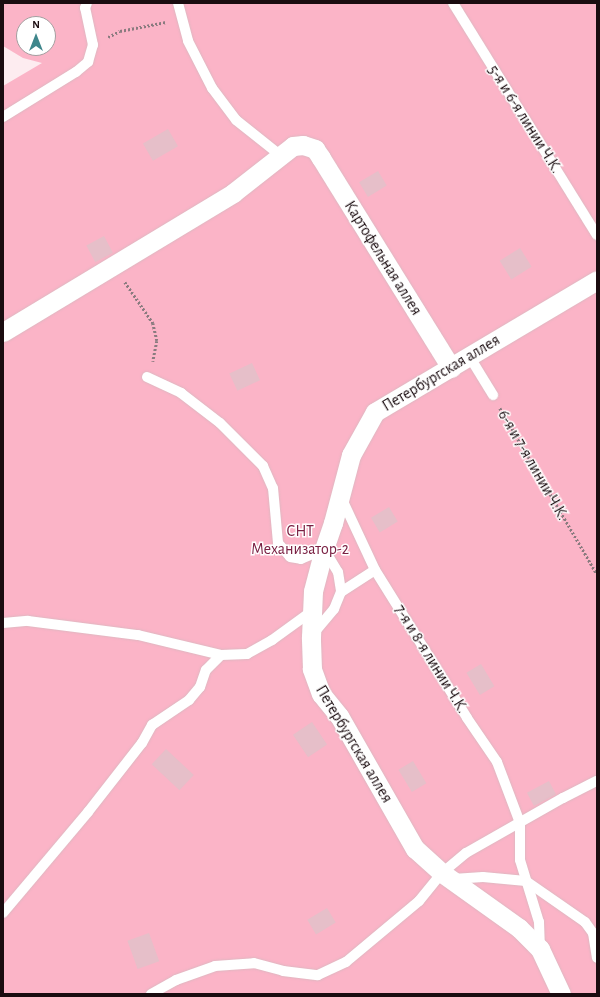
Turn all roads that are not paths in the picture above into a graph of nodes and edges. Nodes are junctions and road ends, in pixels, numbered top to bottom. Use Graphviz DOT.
graph roads {
  1 [pos="87,3"];
  2 [pos="178,3"];
  3 [pos="453,3"];
  4 [pos="3,117"];
  5 [pos="280,155"];
  6 [pos="597,235"];
  7 [pos="597,280"];
  8 [pos="3,332"];
  9 [pos="469,356"];
  10 [pos="450,368"];
  11 [pos="147,377"];
  12 [pos="493,396"];
  13 [pos="340,495"];
  14 [pos="324,549"];
  15 [pos="375,570"];
  16 [pos="341,592"];
  17 [pos="312,611"];
  18 [pos="3,623"];
  19 [pos="311,638"];
  20 [pos="221,655"];
  21 [pos="597,781"];
  22 [pos="520,824"];
  23 [pos="446,876"];
  24 [pos="526,881"];
  25 [pos="3,913"];
  26 [pos="540,949"];
  27 [pos="597,958"];
  28 [pos="151,994"];
  29 [pos="561,994"];
  1 -- 4 [label="lane"];
  2 -- 5 [label="lane"];
  3 -- 6 [label="lane, 5-я и 6-я линии Ч.К."];
  5 -- 8 [label="street"];
  5 -- 10 [label="street, Картофельная аллея"];
  7 -- 9 [label="street, Петербургская аллея"];
  9 -- 10 [label="street, Петербургская аллея"];
  9 -- 12 [label="lane, 6-я и 7-я линии Ч.К."];
  10 -- 13 [label="street, Петербургская аллея"];
  11 -- 14 [label="lane"];
  13 -- 14 [label="street, Петербургская аллея"];
  13 -- 15 [label="lane, 7-я и 8-я линии Ч.К."];
  14 -- 16 [label="lane"];
  14 -- 17 [label="street, Петербургская аллея"];
  15 -- 16 [label="lane"];
  15 -- 22 [label="lane, 7-я и 8-я линии Ч.К."];
  16 -- 19 [label="lane"];
  17 -- 19 [label="street, Петербургская аллея"];
  17 -- 20 [label="lane"];
  18 -- 20 [label="lane"];
  19 -- 23 [label="street, Петербургская аллея"];
  20 -- 25 [label="lane"];
  21 -- 22 [label="lane"];
  22 -- 23 [label="lane"];
  22 -- 24 [label="lane"];
  23 -- 24 [label="lane"];
  23 -- 26 [label="street, Петербургская аллея"];
  23 -- 28 [label="lane"];
  24 -- 26 [label="lane"];
  24 -- 27 [label="lane"];
  26 -- 29 [label="street, Петербургская аллея"];
}
